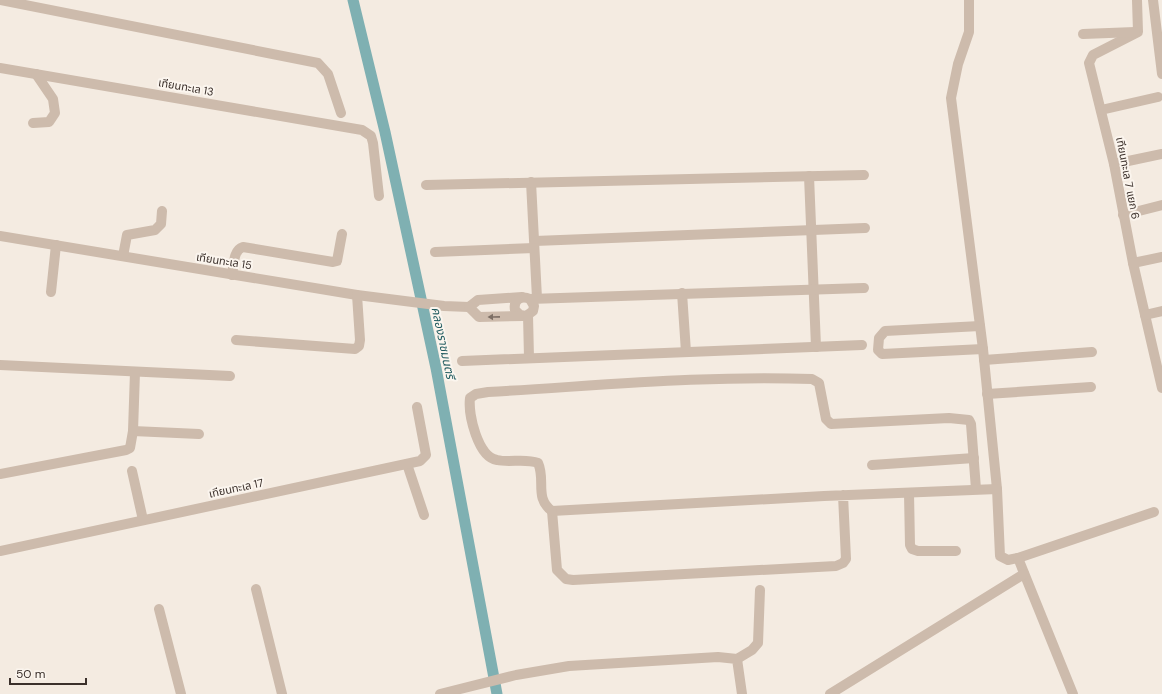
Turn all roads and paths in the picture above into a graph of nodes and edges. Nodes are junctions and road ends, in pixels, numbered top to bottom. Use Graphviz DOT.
graph roads {
  1 [pos="0,0"];
  2 [pos="969,0"];
  3 [pos="1137,0"];
  4 [pos="1153,0"];
  5 [pos="1138,32"];
  6 [pos="1083,34"];
  7 [pos="0,68"];
  8 [pos="36,74"];
  9 [pos="1162,74"];
  10 [pos="1158,97"];
  11 [pos="1102,110"];
  12 [pos="341,113"];
  13 [pos="33,124"];
  14 [pos="1162,154"];
  15 [pos="1114,164"];
  16 [pos="864,175"];
  17 [pos="809,176"];
  18 [pos="531,182"];
  19 [pos="426,185"];
  20 [pos="379,196"];
  21 [pos="1162,205"];
  22 [pos="162,211"];
  23 [pos="1123,215"];
  24 [pos="865,228"];
  25 [pos="811,229"];
  26 [pos="342,234"];
  27 [pos="0,236"];
  28 [pos="56,245"];
  29 [pos="534,245"];
  30 [pos="434,252"];
  31 [pos="123,256"];
  32 [pos="1162,257"];
  33 [pos="1133,263"];
  34 [pos="232,275"];
  35 [pos="864,288"];
  36 [pos="814,289"];
  37 [pos="51,292"];
  38 [pos="682,293"];
  39 [pos="356,295"];
  40 [pos="530,298"];
  41 [pos="469,307"];
  42 [pos="1162,311"];
  43 [pos="1145,315"];
  44 [pos="526,316"];
  45 [pos="980,326"];
  46 [pos="236,340"];
  47 [pos="862,345"];
  48 [pos="816,347"];
  49 [pos="983,349"];
  50 [pos="686,352"];
  51 [pos="1092,352"];
  52 [pos="529,358"];
  53 [pos="984,360"];
  54 [pos="462,361"];
  55 [pos="0,365"];
  56 [pos="135,372"];
  57 [pos="1161,373"];
  58 [pos="230,376"];
  59 [pos="1091,387"];
  60 [pos="1162,388"];
  61 [pos="987,394"];
  62 [pos="417,407"];
  63 [pos="133,431"];
  64 [pos="199,434"];
  65 [pos="974,458"];
  66 [pos="407,464"];
  67 [pos="872,465"];
  68 [pos="132,471"];
  69 [pos="0,474"];
  70 [pos="976,489"];
  71 [pos="997,489"];
  72 [pos="909,493"];
  73 [pos="843,495"];
  74 [pos="552,511"];
  75 [pos="1154,512"];
  76 [pos="424,515"];
  77 [pos="143,520"];
  78 [pos="0,550"];
  79 [pos="956,551"];
  80 [pos="1018,558"];
  81 [pos="1024,574"];
  82 [pos="256,589"];
  83 [pos="760,590"];
  84 [pos="159,609"];
  85 [pos="737,659"];
  86 [pos="181,694"];
  87 [pos="282,694"];
  88 [pos="440,694"];
  89 [pos="742,694"];
  90 [pos="830,694"];
  91 [pos="1073,694"];
  1 -- 12 [label="street"];
  2 -- 45 [label="street"];
  3 -- 5 [label="street"];
  4 -- 9 [label="street"];
  5 -- 6 [label="street"];
  5 -- 11 [label="street, เทียนทะเล 7 แยก 6"];
  7 -- 8 [label="street, เทียนทะเล 13"];
  8 -- 13 [label="street"];
  8 -- 20 [label="street, เทียนทะเล 13"];
  10 -- 11 [label="street"];
  11 -- 15 [label="street, เทียนทะเล 7 แยก 6"];
  14 -- 15 [label="street"];
  15 -- 23 [label="street, เทียนทะเล 7 แยก 6"];
  16 -- 17 [label="street"];
  17 -- 18 [label="street"];
  17 -- 25 [label="street"];
  18 -- 19 [label="street"];
  18 -- 29 [label="street"];
  21 -- 23 [label="street"];
  22 -- 31 [label="street"];
  23 -- 33 [label="street, เทียนทะเล 7 แยก 6"];
  24 -- 25 [label="street"];
  25 -- 29 [label="street"];
  25 -- 36 [label="street"];
  26 -- 34 [label="street"];
  27 -- 28 [label="street, เทียนทะเล 15"];
  28 -- 31 [label="street, เทียนทะเล 15"];
  28 -- 37 [label="street"];
  29 -- 30 [label="street"];
  29 -- 40 [label="street"];
  31 -- 34 [label="street, เทียนทะเล 15"];
  32 -- 33 [label="street"];
  33 -- 43 [label="street, เทียนทะเล 7 แยก 6"];
  34 -- 39 [label="street, เทียนทะเล 15"];
  35 -- 36 [label="street"];
  36 -- 38 [label="street"];
  36 -- 48 [label="street"];
  38 -- 40 [label="street"];
  38 -- 50 [label="street"];
  39 -- 41 [label="street, เทียนทะเล 15"];
  39 -- 46 [label="street"];
  40 -- 41 [label="street"];
  40 -- 44 [label="street"];
  40 -- 44 [label="street"];
  44 -- 41 [label="street, one-way"];
  42 -- 43 [label="street"];
  43 -- 57 [label="street, เทียนทะเล 7 แยก 6"];
  44 -- 52 [label="street"];
  45 -- 49 [label="street"];
  45 -- 49 [label="street"];
  47 -- 48 [label="street"];
  48 -- 50 [label="street"];
  49 -- 53 [label="street"];
  50 -- 52 [label="street"];
  51 -- 53 [label="street"];
  52 -- 54 [label="street"];
  53 -- 61 [label="street"];
  55 -- 56 [label="street"];
  56 -- 58 [label="street"];
  56 -- 63 [label="street"];
  57 -- 60 [label="street, เทียนทะเล 7 แยก 6"];
  59 -- 61 [label="street"];
  61 -- 71 [label="street"];
  62 -- 66 [label="street, เทียนทะเล 17"];
  63 -- 64 [label="street"];
  63 -- 69 [label="street"];
  65 -- 67 [label="street"];
  65 -- 70 [label="street"];
  65 -- 74 [label="street"];
  66 -- 76 [label="street"];
  66 -- 77 [label="street, เทียนทะเล 17"];
  68 -- 77 [label="street"];
  70 -- 71 [label="street"];
  70 -- 72 [label="street"];
  71 -- 80 [label="street"];
  72 -- 73 [label="street"];
  72 -- 79 [label="street"];
  73 -- 74 [label="street"];
  73 -- 74 [label="street"];
  75 -- 80 [label="street"];
  77 -- 78 [label="street, เทียนทะเล 17"];
  80 -- 81 [label="street"];
  81 -- 90 [label="street"];
  81 -- 91 [label="street"];
  82 -- 87 [label="street"];
  83 -- 85 [label="street"];
  84 -- 86 [label="street"];
  85 -- 88 [label="street"];
  85 -- 89 [label="street"];
}
